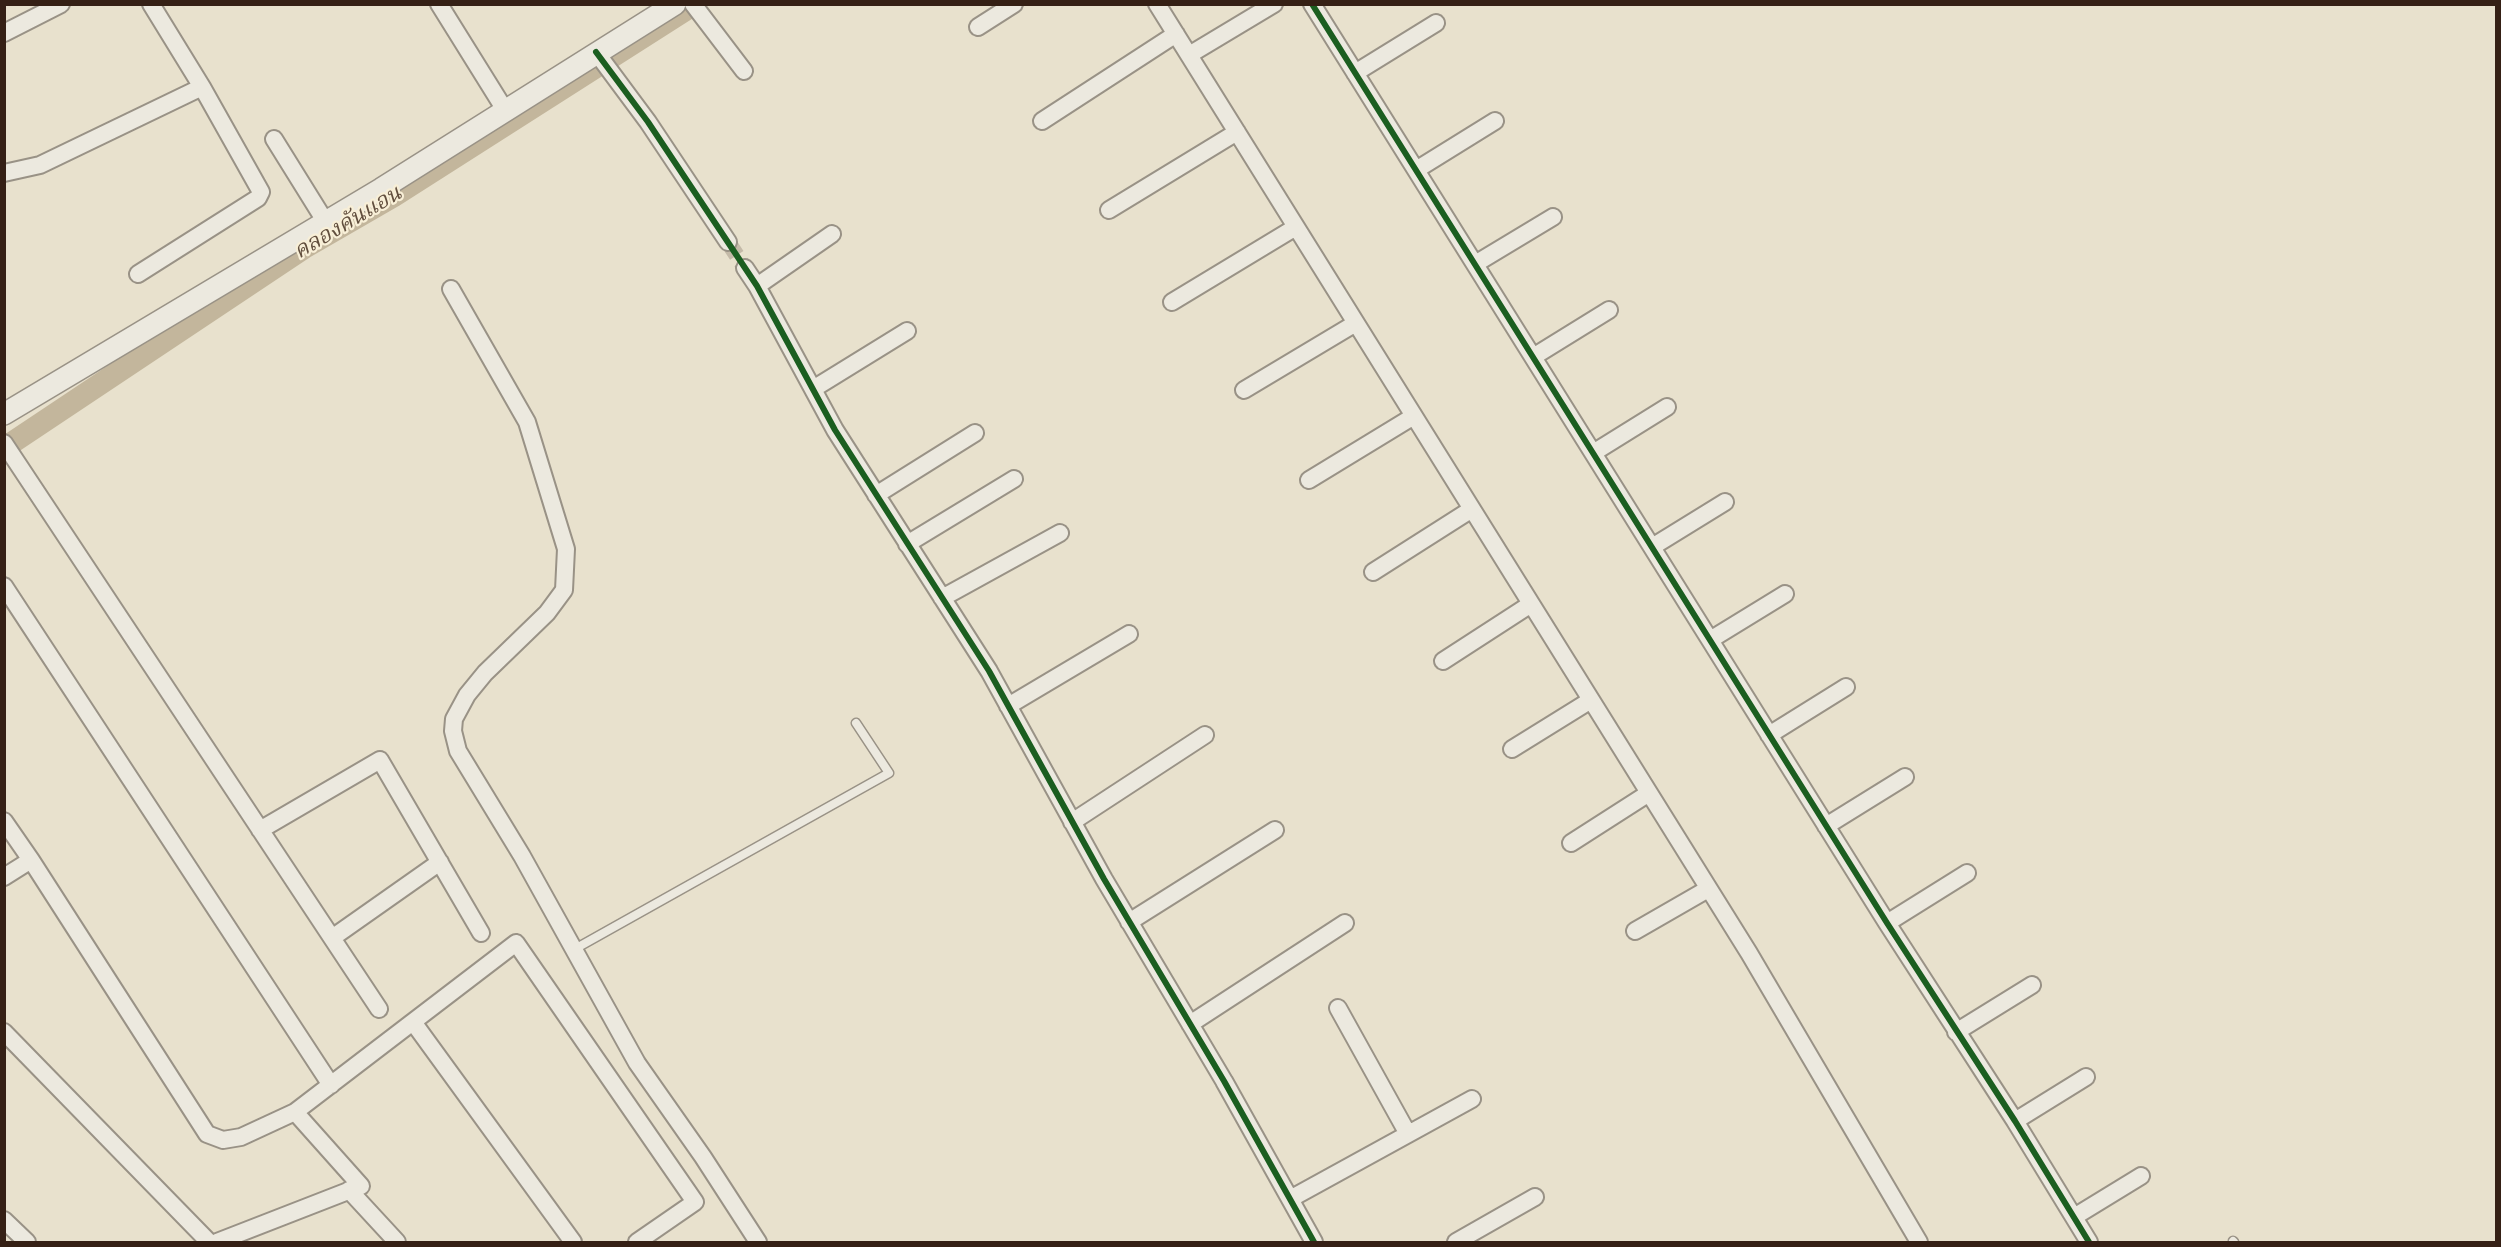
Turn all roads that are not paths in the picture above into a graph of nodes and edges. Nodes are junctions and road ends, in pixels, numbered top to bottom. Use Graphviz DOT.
graph roads {
  1 [pos="61,4"];
  2 [pos="151,4"];
  3 [pos="440,4"];
  4 [pos="675,4"];
  5 [pos="693,4"];
  6 [pos="1014,4"];
  7 [pos="1157,4"];
  8 [pos="1274,4"];
  9 [pos="1312,4"];
  10 [pos="1436,23"];
  11 [pos="978,27"];
  12 [pos="4,33"];
  13 [pos="1176,34"];
  14 [pos="596,52"];
  15 [pos="1189,55"];
  16 [pos="744,71"];
  17 [pos="1355,73"];
  18 [pos="202,87"];
  19 [pos="505,110"];
  20 [pos="1042,121"];
  21 [pos="1495,121"];
  22 [pos="1237,132"];
  23 [pos="274,139"];
  24 [pos="1416,170"];
  25 [pos="4,173"];
  26 [pos="1109,210"];
  27 [pos="1552,217"];
  28 [pos="325,221"];
  29 [pos="1296,226"];
  30 [pos="832,234"];
  31 [pos="728,242"];
  32 [pos="1475,264"];
  33 [pos="745,268"];
  34 [pos="138,274"];
  35 [pos="758,286"];
  36 [pos="451,289"];
  37 [pos="1172,303"];
  38 [pos="1609,310"];
  39 [pos="1356,323"];
  40 [pos="907,331"];
  41 [pos="1533,357"];
  42 [pos="813,389"];
  43 [pos="1244,390"];
  44 [pos="1667,407"];
  45 [pos="4,414"];
  46 [pos="1414,416"];
  47 [pos="975,433"];
  48 [pos="4,443"];
  49 [pos="1593,453"];
  50 [pos="1014,479"];
  51 [pos="1309,480"];
  52 [pos="876,495"];
  53 [pos="1725,502"];
  54 [pos="1472,509"];
  55 [pos="1060,533"];
  56 [pos="907,544"];
  57 [pos="1652,547"];
  58 [pos="1373,572"];
  59 [pos="4,586"];
  60 [pos="1785,594"];
  61 [pos="942,598"];
  62 [pos="1531,604"];
  63 [pos="1129,634"];
  64 [pos="1710,640"];
  65 [pos="1443,661"];
  66 [pos="1846,687"];
  67 [pos="1591,700"];
  68 [pos="1008,706"];
  69 [pos="856,723"];
  70 [pos="1205,735"];
  71 [pos="1769,735"];
  72 [pos="1512,749"];
  73 [pos="1905,777"];
  74 [pos="1649,793"];
  75 [pos="4,821"];
  76 [pos="1072,822"];
  77 [pos="1826,826"];
  78 [pos="260,830"];
  79 [pos="1275,830"];
  80 [pos="1571,843"];
  81 [pos="31,860"];
  82 [pos="440,862"];
  83 [pos="1967,873"];
  84 [pos="4,877"];
  85 [pos="1708,889"];
  86 [pos="1129,922"];
  87 [pos="1345,923"];
  88 [pos="1887,923"];
  89 [pos="1635,931"];
  90 [pos="481,933"];
  91 [pos="332,938"];
  92 [pos="573,951"];
  93 [pos="2032,985"];
  94 [pos="1338,1008"];
  95 [pos="379,1009"];
  96 [pos="413,1022"];
  97 [pos="1190,1024"];
  98 [pos="4,1032"];
  99 [pos="1956,1032"];
  100 [pos="2086,1077"];
  101 [pos="331,1085"];
  102 [pos="1472,1099"];
  103 [pos="295,1112"];
  104 [pos="2015,1121"];
  105 [pos="1408,1134"];
  106 [pos="2140,1176"];
  107 [pos="349,1190"];
  108 [pos="1535,1197"];
  109 [pos="1290,1199"];
  110 [pos="2074,1217"];
  111 [pos="4,1220"];
  112 [pos="648,1239"];
  113 [pos="27,1242"];
  114 [pos="209,1242"];
  115 [pos="217,1242"];
  116 [pos="398,1242"];
  117 [pos="573,1242"];
  118 [pos="758,1242"];
  119 [pos="1314,1242"];
  120 [pos="1456,1242"];
  121 [pos="1919,1242"];
  122 [pos="2089,1242"];
  1 -- 12 [label="street"];
  2 -- 18 [label="street"];
  3 -- 19 [label="street"];
  4 -- 14 [label="street"];
  5 -- 16 [label="street"];
  6 -- 11 [label="street"];
  7 -- 13 [label="street"];
  8 -- 15 [label="street"];
  9 -- 17 [label="street"];
  10 -- 17 [label="street"];
  13 -- 15 [label="street"];
  13 -- 20 [label="street"];
  14 -- 19 [label="street"];
  14 -- 31 [label="street"];
  15 -- 22 [label="street"];
  17 -- 24 [label="street"];
  18 -- 25 [label="street"];
  18 -- 34 [label="street"];
  19 -- 28 [label="street"];
  21 -- 24 [label="street"];
  22 -- 26 [label="street"];
  22 -- 29 [label="street"];
  23 -- 28 [label="street"];
  24 -- 32 [label="street"];
  27 -- 32 [label="street"];
  28 -- 45 [label="street"];
  29 -- 37 [label="street"];
  29 -- 39 [label="street"];
  30 -- 35 [label="street"];
  32 -- 41 [label="street"];
  33 -- 35 [label="street"];
  35 -- 42 [label="street"];
  36 -- 92 [label="street"];
  38 -- 41 [label="street"];
  39 -- 43 [label="street"];
  39 -- 46 [label="street"];
  40 -- 42 [label="street"];
  41 -- 49 [label="street"];
  42 -- 52 [label="street"];
  44 -- 49 [label="street"];
  46 -- 51 [label="street"];
  46 -- 54 [label="street"];
  47 -- 52 [label="street"];
  48 -- 78 [label="street"];
  49 -- 57 [label="street"];
  50 -- 56 [label="street"];
  52 -- 56 [label="street"];
  53 -- 57 [label="street"];
  54 -- 58 [label="street"];
  54 -- 62 [label="street"];
  55 -- 61 [label="street"];
  56 -- 61 [label="street"];
  57 -- 64 [label="street"];
  59 -- 101 [label="street"];
  60 -- 64 [label="street"];
  61 -- 68 [label="street"];
  62 -- 65 [label="street"];
  62 -- 67 [label="street"];
  63 -- 68 [label="street"];
  64 -- 71 [label="street"];
  66 -- 71 [label="street"];
  67 -- 72 [label="street"];
  67 -- 74 [label="street"];
  68 -- 76 [label="street"];
  69 -- 92 [label="lane"];
  70 -- 76 [label="street"];
  71 -- 77 [label="street"];
  73 -- 77 [label="street"];
  74 -- 80 [label="street"];
  74 -- 85 [label="street"];
  75 -- 81 [label="street"];
  76 -- 86 [label="street"];
  77 -- 88 [label="street"];
  78 -- 82 [label="street"];
  78 -- 91 [label="street"];
  79 -- 86 [label="street"];
  81 -- 84 [label="street"];
  81 -- 103 [label="street"];
  82 -- 90 [label="street"];
  82 -- 91 [label="street"];
  83 -- 88 [label="street"];
  85 -- 89 [label="street"];
  85 -- 121 [label="street"];
  86 -- 97 [label="street"];
  87 -- 97 [label="street"];
  88 -- 99 [label="street"];
  91 -- 95 [label="street"];
  92 -- 118 [label="street"];
  93 -- 99 [label="street"];
  94 -- 105 [label="street"];
  96 -- 101 [label="street"];
  96 -- 112 [label="street"];
  96 -- 117 [label="street"];
  97 -- 109 [label="street"];
  98 -- 114 [label="street"];
  99 -- 104 [label="street"];
  100 -- 104 [label="street"];
  101 -- 103 [label="street"];
  102 -- 105 [label="street"];
  103 -- 107 [label="street"];
  104 -- 110 [label="street"];
  105 -- 109 [label="street"];
  106 -- 110 [label="street"];
  107 -- 115 [label="street"];
  107 -- 116 [label="street"];
  108 -- 120 [label="street"];
  109 -- 119 [label="street"];
  110 -- 122 [label="street"];
  111 -- 113 [label="street"];
}
